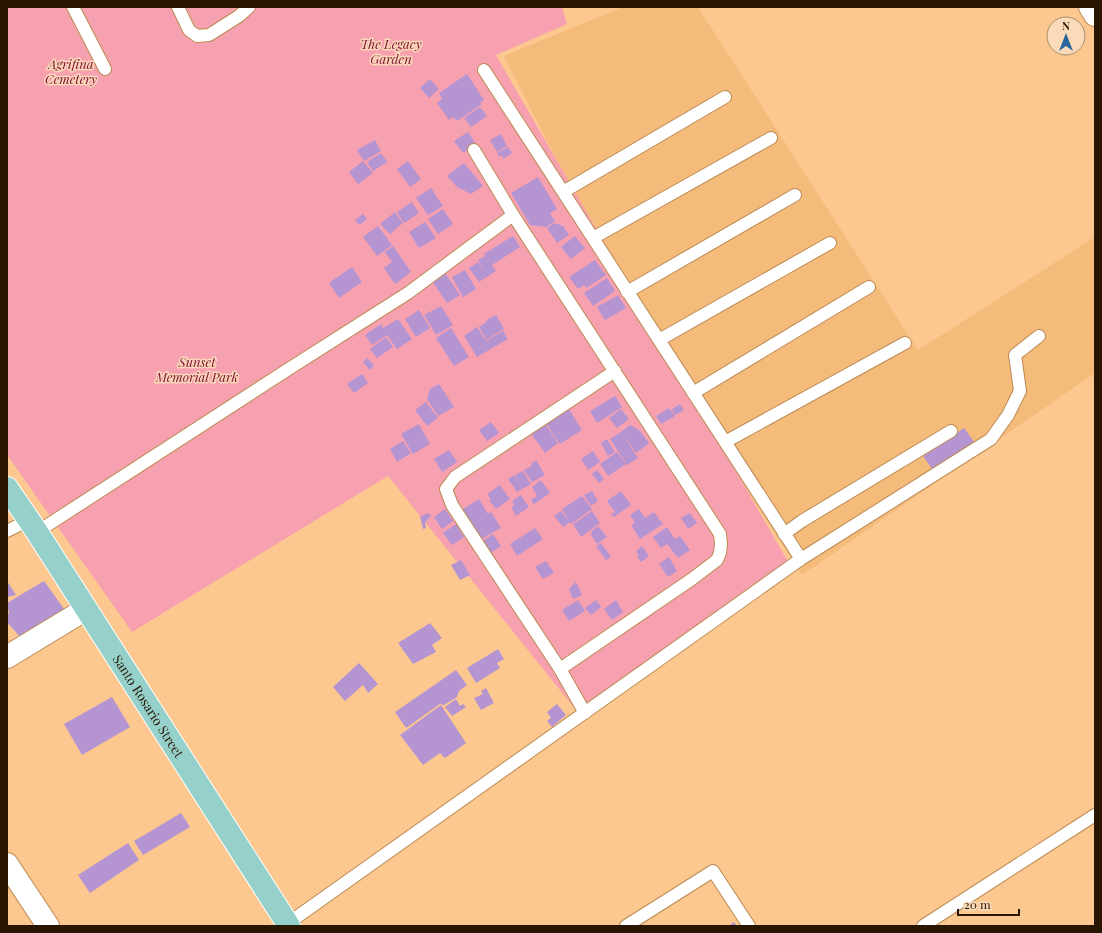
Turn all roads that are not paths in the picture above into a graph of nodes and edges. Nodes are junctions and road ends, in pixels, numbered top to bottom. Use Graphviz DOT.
graph roads {
  1 [pos="73,7"];
  2 [pos="178,7"];
  3 [pos="249,7"];
  4 [pos="1090,7"];
  5 [pos="1095,16"];
  6 [pos="105,69"];
  7 [pos="484,70"];
  8 [pos="725,97"];
  9 [pos="771,138"];
  10 [pos="474,150"];
  11 [pos="563,192"];
  12 [pos="795,195"];
  13 [pos="513,215"];
  14 [pos="592,238"];
  15 [pos="830,243"];
  16 [pos="869,287"];
  17 [pos="627,292"];
  18 [pos="1039,336"];
  19 [pos="659,340"];
  20 [pos="905,343"];
  21 [pos="615,371"];
  22 [pos="693,393"];
  23 [pos="951,431"];
  24 [pos="725,442"];
  25 [pos="7,488"];
  26 [pos="33,526"];
  27 [pos="7,531"];
  28 [pos="784,534"];
  29 [pos="801,559"];
  30 [pos="86,609"];
  31 [pos="7,657"];
  32 [pos="560,669"];
  33 [pos="585,713"];
  34 [pos="1095,815"];
  35 [pos="7,864"];
  36 [pos="288,925"];
  37 [pos="48,926"];
  38 [pos="626,926"];
  39 [pos="749,926"];
  40 [pos="923,926"];
  1 -- 6 [label="lane"];
  2 -- 3 [label="lane"];
  4 -- 5 [label="street"];
  7 -- 11 [label="lane"];
  8 -- 11 [label="lane"];
  9 -- 14 [label="lane"];
  10 -- 13 [label="lane"];
  11 -- 14 [label="lane"];
  12 -- 17 [label="lane"];
  13 -- 21 [label="lane"];
  13 -- 26 [label="lane"];
  14 -- 17 [label="lane"];
  15 -- 19 [label="lane"];
  16 -- 22 [label="lane"];
  17 -- 19 [label="lane"];
  18 -- 29 [label="lane"];
  19 -- 22 [label="lane"];
  20 -- 24 [label="lane"];
  21 -- 32 [label="lane"];
  21 -- 32 [label="lane"];
  22 -- 24 [label="lane"];
  23 -- 28 [label="lane"];
  24 -- 28 [label="lane"];
  25 -- 26 [label="main road, Santo Rosario Street"];
  26 -- 27 [label="lane"];
  26 -- 30 [label="main road, Santo Rosario Street"];
  28 -- 29 [label="lane"];
  29 -- 33 [label="lane"];
  30 -- 31 [label="street"];
  30 -- 36 [label="main road, Santo Rosario Street"];
  32 -- 33 [label="lane"];
  33 -- 36 [label="lane"];
  34 -- 40 [label="lane"];
  35 -- 37 [label="street"];
  38 -- 39 [label="lane"];
}
